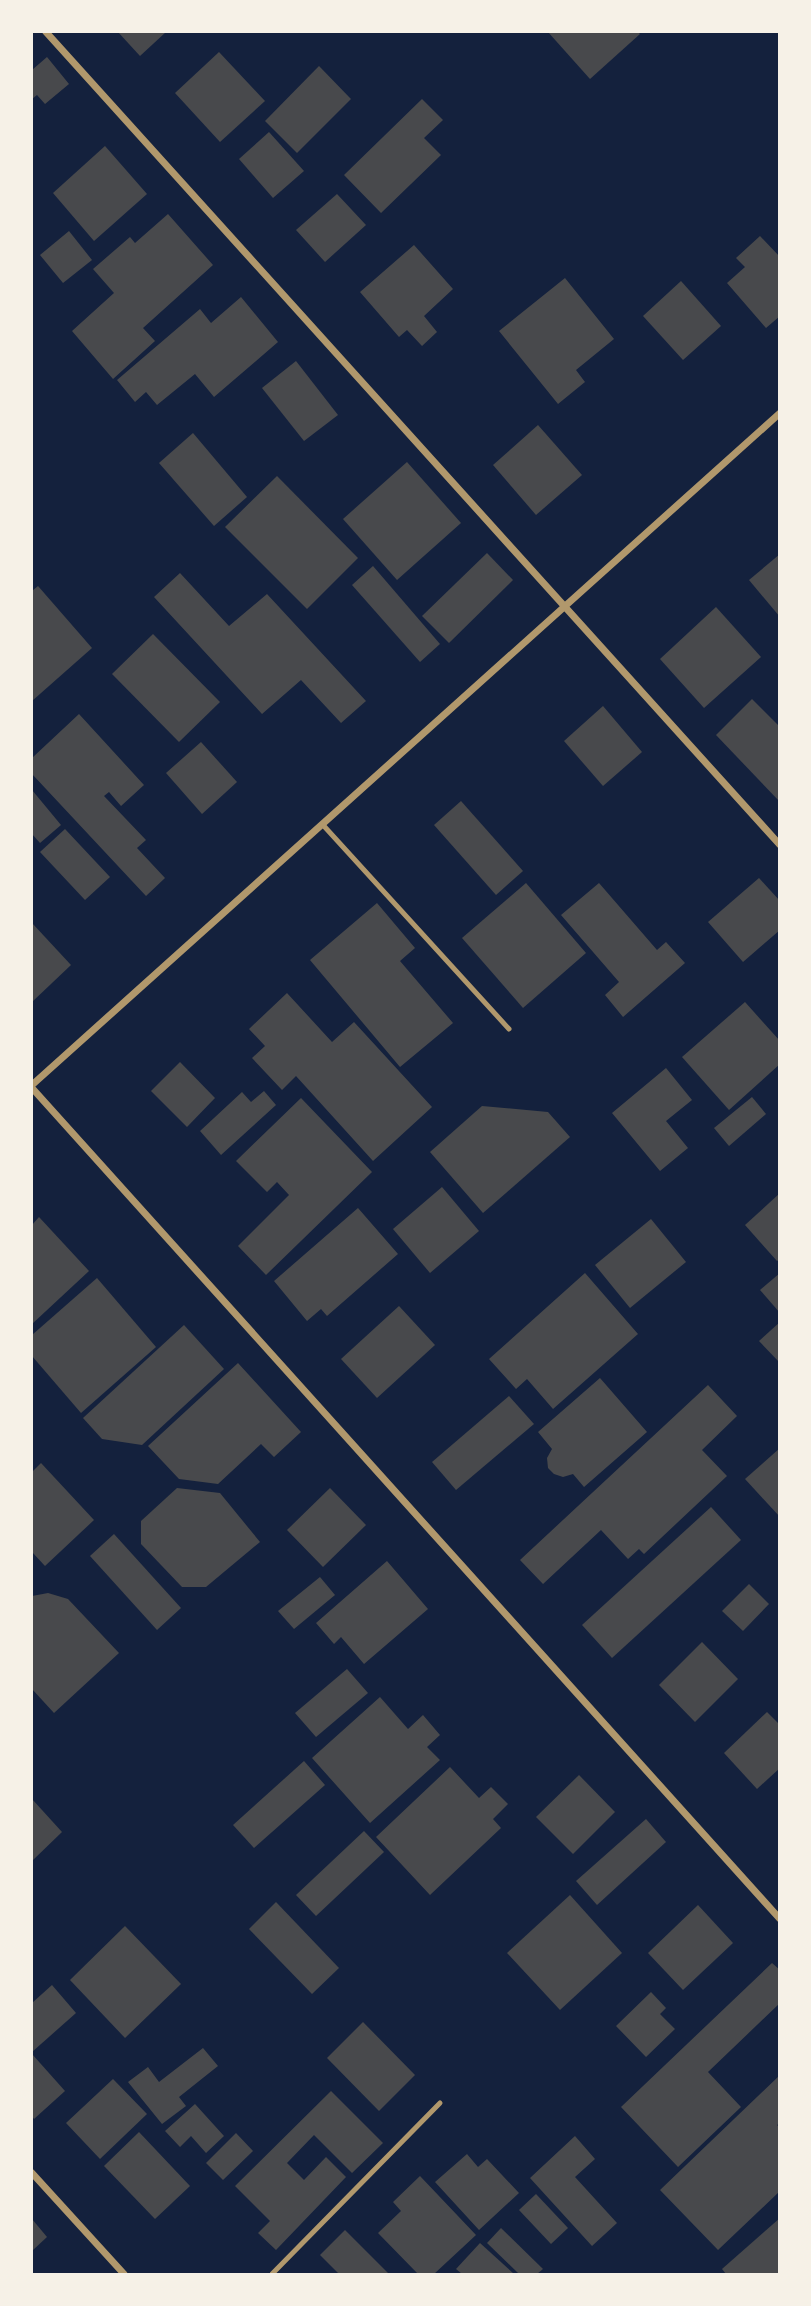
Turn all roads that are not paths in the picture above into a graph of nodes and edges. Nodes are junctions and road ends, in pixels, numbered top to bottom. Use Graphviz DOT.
graph roads {
  1 [pos="46,32"];
  2 [pos="779,413"];
  3 [pos="565,607"];
  4 [pos="323,825"];
  5 [pos="779,845"];
  6 [pos="509,1029"];
  7 [pos="32,1086"];
  8 [pos="779,1919"];
  9 [pos="440,2103"];
  10 [pos="32,2173"];
  11 [pos="124,2274"];
  12 [pos="272,2274"];
  1 -- 3 [label="street"];
  2 -- 3 [label="street"];
  3 -- 4 [label="street"];
  3 -- 5 [label="street"];
  4 -- 6 [label="lane"];
  4 -- 7 [label="street"];
  7 -- 8 [label="street"];
  9 -- 12 [label="lane"];
  10 -- 11 [label="street"];
}
